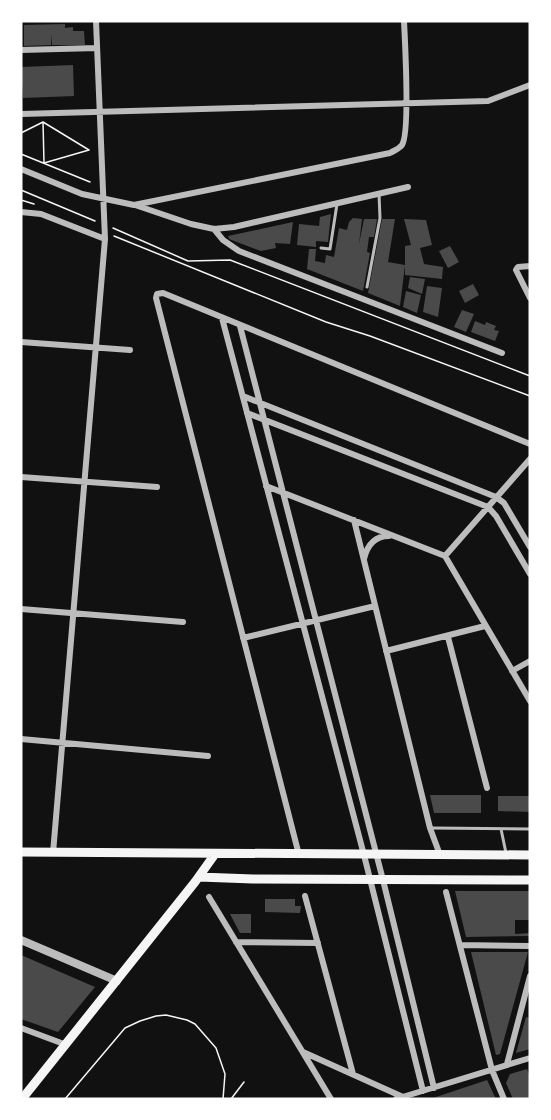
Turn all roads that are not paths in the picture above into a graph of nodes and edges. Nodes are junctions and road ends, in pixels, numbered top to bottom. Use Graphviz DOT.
graph roads {
  1 [pos="96,21"];
  2 [pos="404,21"];
  3 [pos="97,48"];
  4 [pos="21,50"];
  5 [pos="530,85"];
  6 [pos="406,104"];
  7 [pos="99,111"];
  8 [pos="21,114"];
  9 [pos="21,169"];
  10 [pos="408,187"];
  11 [pos="379,194"];
  12 [pos="104,198"];
  13 [pos="337,204"];
  14 [pos="134,205"];
  15 [pos="21,212"];
  16 [pos="214,229"];
  17 [pos="105,232"];
  18 [pos="321,248"];
  19 [pos="530,266"];
  20 [pos="367,287"];
  21 [pos="530,298"];
  22 [pos="222,318"];
  23 [pos="240,326"];
  24 [pos="21,342"];
  25 [pos="96,348"];
  26 [pos="130,350"];
  27 [pos="502,353"];
  28 [pos="243,396"];
  29 [pos="260,404"];
  30 [pos="247,412"];
  31 [pos="264,419"];
  32 [pos="530,444"];
  33 [pos="530,459"];
  34 [pos="21,477"];
  35 [pos="85,482"];
  36 [pos="266,486"];
  37 [pos="157,487"];
  38 [pos="284,492"];
  39 [pos="496,497"];
  40 [pos="488,507"];
  41 [pos="354,520"];
  42 [pos="394,536"];
  43 [pos="530,547"];
  44 [pos="445,556"];
  45 [pos="364,560"];
  46 [pos="530,574"];
  47 [pos="375,606"];
  48 [pos="21,609"];
  49 [pos="74,613"];
  50 [pos="316,620"];
  51 [pos="183,622"];
  52 [pos="302,623"];
  53 [pos="485,626"];
  54 [pos="448,636"];
  55 [pos="243,638"];
  56 [pos="386,651"];
  57 [pos="530,661"];
  58 [pos="512,671"];
  59 [pos="530,701"];
  60 [pos="21,739"];
  61 [pos="64,743"];
  62 [pos="208,756"];
  63 [pos="488,788"];
  64 [pos="430,828"];
  65 [pos="501,829"];
  66 [pos="530,829"];
  67 [pos="21,852"];
  68 [pos="53,853"];
  69 [pos="215,854"];
  70 [pos="299,855"];
  71 [pos="364,855"];
  72 [pos="376,855"];
  73 [pos="440,855"];
  74 [pos="507,855"];
  75 [pos="530,855"];
  76 [pos="199,877"];
  77 [pos="370,879"];
  78 [pos="383,879"];
  79 [pos="530,880"];
  80 [pos="447,892"];
  81 [pos="305,896"];
  82 [pos="209,897"];
  83 [pos="21,940"];
  84 [pos="236,942"];
  85 [pos="318,943"];
  86 [pos="460,945"];
  87 [pos="530,946"];
  88 [pos="530,976"];
  89 [pos="117,981"];
  90 [pos="21,1028"];
  91 [pos="64,1044"];
  92 [pos="302,1052"];
  93 [pos="530,1058"];
  94 [pos="507,1064"];
  95 [pos="492,1070"];
  96 [pos="352,1074"];
  97 [pos="434,1088"];
  98 [pos="423,1092"];
  99 [pos="22,1099"];
  100 [pos="331,1099"];
  101 [pos="402,1099"];
  102 [pos="504,1099"];
  1 -- 3 [label="street"];
  2 -- 6 [label="street"];
  3 -- 4 [label="street"];
  3 -- 7 [label="street"];
  5 -- 6 [label="street"];
  6 -- 7 [label="street"];
  6 -- 14 [label="street"];
  7 -- 8 [label="street"];
  7 -- 12 [label="street"];
  9 -- 12 [label="street"];
  10 -- 11 [label="street"];
  11 -- 13 [label="street"];
  11 -- 20 [label="lane"];
  12 -- 14 [label="street"];
  12 -- 17 [label="street"];
  13 -- 16 [label="street"];
  13 -- 18 [label="lane"];
  14 -- 16 [label="street"];
  15 -- 17 [label="street"];
  16 -- 27 [label="street"];
  17 -- 25 [label="street"];
  19 -- 21 [label="street"];
  22 -- 23 [label="street"];
  22 -- 28 [label="street"];
  22 -- 55 [label="street"];
  23 -- 29 [label="street"];
  23 -- 32 [label="street"];
  24 -- 25 [label="street"];
  25 -- 26 [label="street"];
  25 -- 35 [label="street"];
  28 -- 29 [label="street"];
  28 -- 30 [label="street"];
  29 -- 31 [label="street"];
  29 -- 39 [label="street"];
  30 -- 31 [label="street"];
  30 -- 36 [label="street"];
  31 -- 38 [label="street"];
  31 -- 40 [label="street"];
  33 -- 39 [label="street"];
  34 -- 35 [label="street"];
  35 -- 37 [label="street"];
  35 -- 49 [label="street"];
  36 -- 38 [label="street"];
  36 -- 52 [label="street"];
  38 -- 41 [label="street"];
  38 -- 50 [label="street"];
  39 -- 40 [label="street"];
  39 -- 43 [label="street"];
  40 -- 44 [label="street"];
  40 -- 46 [label="street"];
  41 -- 42 [label="street"];
  41 -- 45 [label="street"];
  42 -- 44 [label="street"];
  42 -- 45 [label="street"];
  44 -- 53 [label="street"];
  45 -- 47 [label="street"];
  47 -- 50 [label="street"];
  47 -- 56 [label="street"];
  48 -- 49 [label="street"];
  49 -- 51 [label="street"];
  49 -- 61 [label="street"];
  50 -- 52 [label="street"];
  50 -- 72 [label="street"];
  52 -- 55 [label="street"];
  52 -- 71 [label="street"];
  53 -- 54 [label="street"];
  53 -- 58 [label="street"];
  54 -- 56 [label="street"];
  54 -- 63 [label="street"];
  55 -- 70 [label="street"];
  56 -- 64 [label="street"];
  57 -- 58 [label="street"];
  58 -- 59 [label="street"];
  60 -- 61 [label="street"];
  61 -- 62 [label="street"];
  61 -- 68 [label="street"];
  64 -- 65 [label="lane"];
  64 -- 73 [label="street"];
  65 -- 66 [label="lane"];
  65 -- 74 [label="lane"];
  67 -- 68 [label="main road"];
  68 -- 69 [label="main road"];
  69 -- 70 [label="main road"];
  69 -- 76 [label="main road"];
  70 -- 71 [label="main road"];
  71 -- 72 [label="main road"];
  71 -- 77 [label="street"];
  72 -- 73 [label="main road"];
  72 -- 78 [label="street"];
  73 -- 74 [label="main road"];
  74 -- 75 [label="main road"];
  76 -- 77 [label="main road"];
  76 -- 89 [label="main road"];
  77 -- 78 [label="main road"];
  77 -- 98 [label="street"];
  78 -- 79 [label="main road"];
  78 -- 97 [label="street"];
  80 -- 86 [label="street"];
  81 -- 85 [label="street"];
  82 -- 84 [label="street"];
  83 -- 89 [label="street"];
  84 -- 85 [label="street"];
  84 -- 92 [label="street"];
  85 -- 96 [label="street"];
  86 -- 87 [label="street"];
  86 -- 95 [label="street"];
  88 -- 94 [label="street"];
  89 -- 91 [label="main road"];
  90 -- 91 [label="street"];
  91 -- 99 [label="main road"];
  92 -- 96 [label="street"];
  92 -- 100 [label="street"];
  93 -- 94 [label="street"];
  94 -- 95 [label="street"];
  95 -- 97 [label="street"];
  95 -- 102 [label="street"];
  96 -- 101 [label="street"];
  97 -- 98 [label="street"];
  98 -- 101 [label="street"];
}
